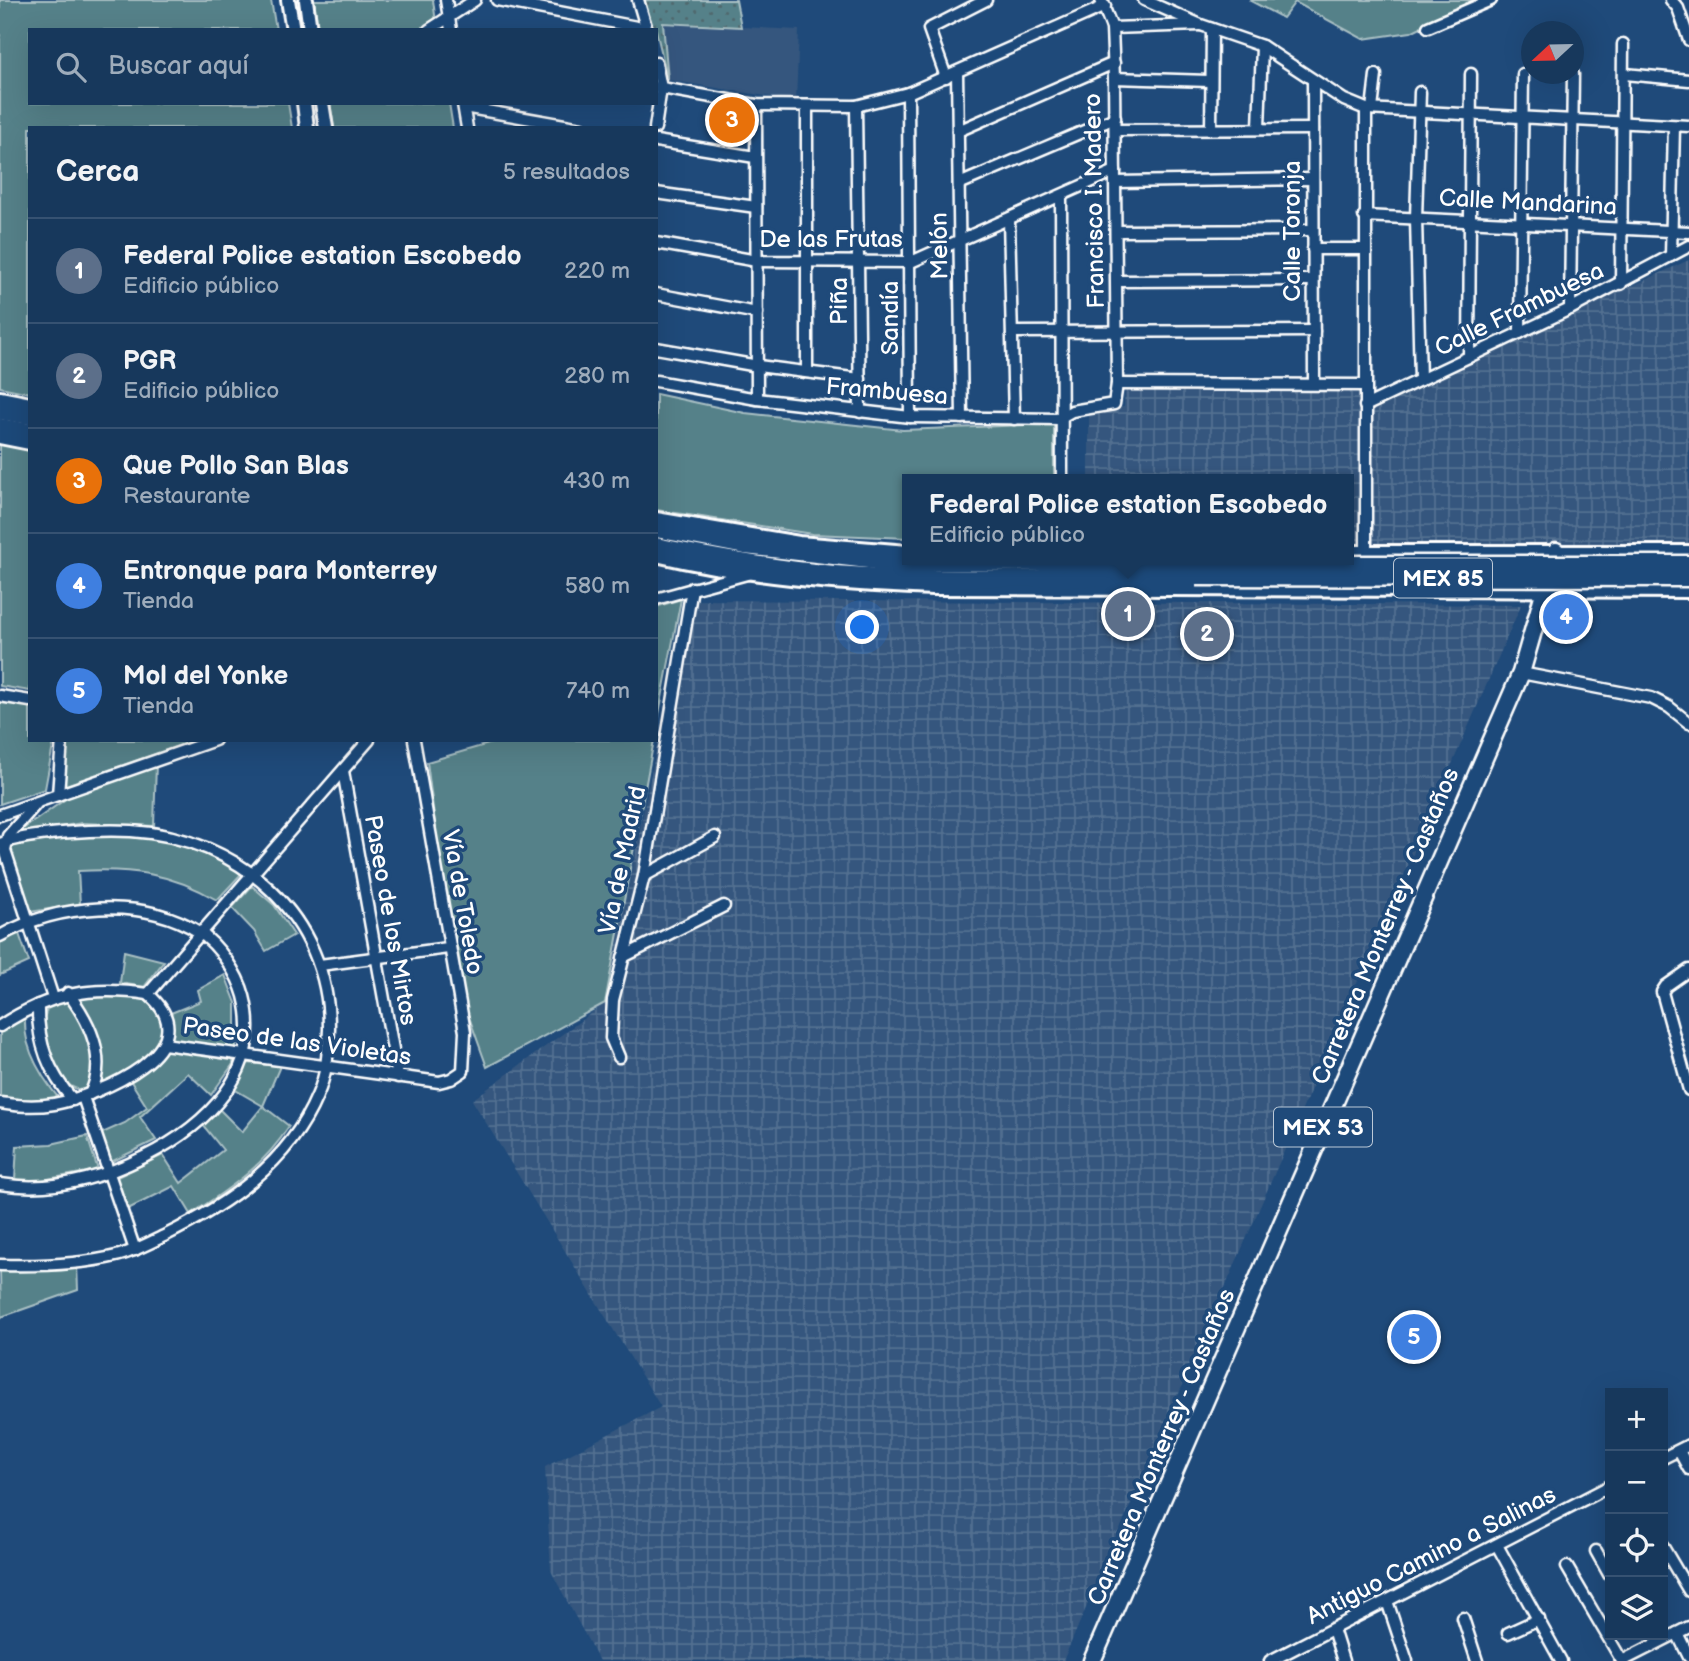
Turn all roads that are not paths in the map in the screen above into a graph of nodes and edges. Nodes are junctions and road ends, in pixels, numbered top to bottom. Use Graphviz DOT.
graph roads {
  1 [pos="288,0"];
  2 [pos="306,0"];
  3 [pos="446,0"];
  4 [pos="475,0"];
  5 [pos="497,0"];
  6 [pos="638,0"];
  7 [pos="986,0"];
  8 [pos="1144,0"];
  9 [pos="1491,0"];
  10 [pos="1103,3"];
  11 [pos="1674,4"];
  12 [pos="449,15"];
  13 [pos="1201,25"];
  14 [pos="1428,27"];
  15 [pos="293,28"];
  16 [pos="310,28"];
  17 [pos="432,28"];
  18 [pos="452,28"];
  19 [pos="642,28"];
  20 [pos="647,28"];
  21 [pos="1112,28"];
  22 [pos="1212,29"];
  23 [pos="1689,40"];
  24 [pos="1623,44"];
  25 [pos="1262,46"];
  26 [pos="1114,63"];
  27 [pos="957,72"];
  28 [pos="1471,74"];
  29 [pos="1625,74"];
  30 [pos="1376,75"];
  31 [pos="946,77"];
  32 [pos="1114,78"];
  33 [pos="1209,80"];
  34 [pos="1313,80"];
  35 [pos="1689,80"];
  36 [pos="1523,84"];
  37 [pos="1573,84"];
  38 [pos="658,88"];
  39 [pos="1420,92"];
  40 [pos="908,93"];
  41 [pos="304,105"];
  42 [pos="322,105"];
  43 [pos="464,105"];
  44 [pos="657,105"];
  45 [pos="756,105"];
  46 [pos="856,106"];
  47 [pos="807,107"];
  48 [pos="1369,109"];
  49 [pos="1419,113"];
  50 [pos="1469,114"];
  51 [pos="1522,116"];
  52 [pos="1115,118"];
  53 [pos="1572,118"];
  54 [pos="1624,123"];
  55 [pos="307,126"];
  56 [pos="326,126"];
  57 [pos="467,126"];
  58 [pos="571,126"];
  59 [pos="655,126"];
  60 [pos="1674,126"];
  61 [pos="1689,127"];
  62 [pos="1259,128"];
  63 [pos="1211,129"];
  64 [pos="1313,129"];
  65 [pos="1115,130"];
  66 [pos="958,131"];
  67 [pos="658,141"];
  68 [pos="755,157"];
  69 [pos="1115,176"];
  70 [pos="1312,179"];
  71 [pos="959,184"];
  72 [pos="658,192"];
  73 [pos="1061,196"];
  74 [pos="756,207"];
  75 [pos="1364,216"];
  76 [pos="1416,218"];
  77 [pos="1009,219"];
  78 [pos="1468,219"];
  79 [pos="1521,223"];
  80 [pos="1570,226"];
  81 [pos="1621,227"];
  82 [pos="1312,230"];
  83 [pos="1116,231"];
  84 [pos="1671,231"];
  85 [pos="1689,232"];
  86 [pos="960,241"];
  87 [pos="658,243"];
  88 [pos="1689,246"];
  89 [pos="1313,249"];
  90 [pos="1364,249"];
  91 [pos="1671,256"];
  92 [pos="859,260"];
  93 [pos="757,261"];
  94 [pos="808,261"];
  95 [pos="911,262"];
  96 [pos="1313,280"];
  97 [pos="1117,281"];
  98 [pos="1621,284"];
  99 [pos="658,294"];
  100 [pos="1570,309"];
  101 [pos="757,313"];
  102 [pos="1117,331"];
  103 [pos="1314,331"];
  104 [pos="1014,332"];
  105 [pos="1061,332"];
  106 [pos="1520,333"];
  107 [pos="658,348"];
  108 [pos="1469,357"];
  109 [pos="758,366"];
  110 [pos="807,372"];
  111 [pos="860,379"];
  112 [pos="1420,380"];
  113 [pos="658,381"];
  114 [pos="1314,383"];
  115 [pos="1117,384"];
  116 [pos="1365,385"];
  117 [pos="0,398"];
  118 [pos="757,399"];
  119 [pos="28,404"];
  120 [pos="1114,404"];
  121 [pos="1366,406"];
  122 [pos="0,411"];
  123 [pos="860,412"];
  124 [pos="28,416"];
  125 [pos="911,417"];
  126 [pos="962,418"];
  127 [pos="1062,418"];
  128 [pos="1014,419"];
  129 [pos="0,427"];
  130 [pos="28,432"];
  131 [pos="0,437"];
  132 [pos="28,443"];
  133 [pos="1062,474"];
  134 [pos="658,519"];
  135 [pos="658,529"];
  136 [pos="658,546"];
  137 [pos="1497,551"];
  138 [pos="1556,551"];
  139 [pos="902,552"];
  140 [pos="1354,552"];
  141 [pos="1366,552"];
  142 [pos="1620,552"];
  143 [pos="1689,552"];
  144 [pos="658,555"];
  145 [pos="902,561"];
  146 [pos="1689,564"];
  147 [pos="1113,565"];
  148 [pos="1197,570"];
  149 [pos="752,573"];
  150 [pos="1689,578"];
  151 [pos="692,588"];
  152 [pos="1491,590"];
  153 [pos="1547,590"];
  154 [pos="1617,591"];
  155 [pos="1689,591"];
  156 [pos="658,598"];
  157 [pos="1521,673"];
  158 [pos="0,696"];
  159 [pos="28,701"];
  160 [pos="1689,723"];
  161 [pos="62,742"];
  162 [pos="209,742"];
  163 [pos="365,742"];
  164 [pos="414,742"];
  165 [pos="343,771"];
  166 [pos="58,795"];
  167 [pos="36,803"];
  168 [pos="0,815"];
  169 [pos="715,837"];
  170 [pos="2,843"];
  171 [pos="255,875"];
  172 [pos="644,876"];
  173 [pos="724,906"];
  174 [pos="28,921"];
  175 [pos="202,934"];
  176 [pos="0,936"];
  177 [pos="448,948"];
  178 [pos="376,956"];
  179 [pos="623,957"];
  180 [pos="320,965"];
  181 [pos="1689,970"];
  182 [pos="68,993"];
  183 [pos="148,993"];
  184 [pos="53,998"];
  185 [pos="38,1005"];
  186 [pos="0,1026"];
  187 [pos="164,1044"];
  188 [pos="246,1054"];
  189 [pos="619,1057"];
  190 [pos="327,1067"];
  191 [pos="463,1071"];
  192 [pos="398,1077"];
  193 [pos="1689,1090"];
  194 [pos="82,1097"];
  195 [pos="0,1104"];
  196 [pos="110,1173"];
  197 [pos="0,1184"];
  198 [pos="135,1250"];
  199 [pos="0,1265"];
  200 [pos="1689,1445"];
  201 [pos="1679,1451"];
  202 [pos="1668,1456"];
  203 [pos="1689,1469"];
  204 [pos="1605,1489"];
  205 [pos="1497,1545"];
  206 [pos="1596,1551"];
  207 [pos="1668,1555"];
  208 [pos="1567,1567"];
  209 [pos="1605,1567"];
  210 [pos="1689,1591"];
  211 [pos="1387,1601"];
  212 [pos="1464,1618"];
  213 [pos="1539,1619"];
  214 [pos="1689,1627"];
  215 [pos="1333,1629"];
  216 [pos="1508,1633"];
  217 [pos="1676,1633"];
  218 [pos="1648,1640"];
  219 [pos="1651,1646"];
  220 [pos="1689,1657"];
  221 [pos="1092,1661"];
  222 [pos="1270,1661"];
  223 [pos="1343,1661"];
  224 [pos="1406,1661"];
  225 [pos="1477,1661"];
  226 [pos="1561,1661"];
  227 [pos="1622,1661"];
  1 -- 15 [label="street"];
  2 -- 16 [label="street"];
  3 -- 12 [label="street"];
  4 -- 12 [label="street"];
  5 -- 19 [label="street"];
  6 -- 20 [label="street"];
  7 -- 31 [label="street"];
  8 -- 13 [label="street"];
  9 -- 14 [label="street"];
  10 -- 21 [label="street, Francisco I. Madero"];
  10 -- 27 [label="street"];
  11 -- 23 [label="street"];
  12 -- 17 [label="street"];
  12 -- 18 [label="street"];
  13 -- 21 [label="street"];
  13 -- 22 [label="street"];
  21 -- 26 [label="street, Francisco I. Madero"];
  22 -- 25 [label="street"];
  22 -- 33 [label="street"];
  24 -- 29 [label="street"];
  25 -- 34 [label="street"];
  25 -- 62 [label="street"];
  26 -- 32 [label="street, Francisco I. Madero"];
  26 -- 66 [label="street"];
  27 -- 31 [label="street"];
  27 -- 66 [label="street, Melón"];
  28 -- 50 [label="street"];
  29 -- 35 [label="street"];
  29 -- 54 [label="street"];
  30 -- 48 [label="street"];
  31 -- 40 [label="street"];
  32 -- 33 [label="street"];
  32 -- 52 [label="street, Francisco I. Madero"];
  33 -- 63 [label="street"];
  34 -- 48 [label="street"];
  34 -- 64 [label="street, Calle Toronja"];
  36 -- 51 [label="street"];
  37 -- 53 [label="street"];
  38 -- 45 [label="street"];
  39 -- 49 [label="street"];
  40 -- 46 [label="street"];
  40 -- 95 [label="street, Sandía"];
  41 -- 55 [label="street"];
  42 -- 56 [label="street"];
  43 -- 57 [label="street"];
  43 -- 58 [label="street"];
  44 -- 59 [label="street"];
  45 -- 47 [label="street"];
  45 -- 68 [label="street"];
  46 -- 47 [label="street"];
  46 -- 92 [label="street, Piña"];
  47 -- 94 [label="street"];
  48 -- 49 [label="street"];
  48 -- 75 [label="street"];
  49 -- 50 [label="street"];
  49 -- 76 [label="street"];
  50 -- 51 [label="street"];
  50 -- 78 [label="street"];
  51 -- 53 [label="street"];
  51 -- 79 [label="street"];
  52 -- 65 [label="street, Francisco I. Madero"];
  52 -- 71 [label="street"];
  53 -- 54 [label="street"];
  53 -- 80 [label="street"];
  54 -- 60 [label="street"];
  54 -- 81 [label="street"];
  60 -- 61 [label="street"];
  60 -- 84 [label="street"];
  62 -- 63 [label="street"];
  62 -- 64 [label="street"];
  63 -- 65 [label="street"];
  64 -- 70 [label="street, Calle Toronja"];
  65 -- 69 [label="street, Francisco I. Madero"];
  66 -- 71 [label="street, Melón"];
  67 -- 68 [label="street"];
  68 -- 74 [label="street"];
  69 -- 70 [label="street"];
  69 -- 73 [label="street, De las Frutas"];
  69 -- 83 [label="street, Francisco I. Madero"];
  70 -- 82 [label="street, Calle Toronja"];
  71 -- 86 [label="street, Melón"];
  72 -- 74 [label="street"];
  73 -- 77 [label="street, De las Frutas"];
  73 -- 105 [label="street"];
  74 -- 93 [label="street"];
  75 -- 76 [label="street, Calle Mandarina"];
  75 -- 90 [label="street"];
  76 -- 78 [label="street, Calle Mandarina"];
  76 -- 112 [label="street"];
  77 -- 86 [label="street, De las Frutas"];
  77 -- 104 [label="street"];
  78 -- 79 [label="street, Calle Mandarina"];
  78 -- 108 [label="street"];
  79 -- 80 [label="street, Calle Mandarina"];
  79 -- 106 [label="street"];
  80 -- 81 [label="street, Calle Mandarina"];
  80 -- 100 [label="street"];
  81 -- 84 [label="street, Calle Mandarina"];
  81 -- 98 [label="street"];
  82 -- 83 [label="street"];
  82 -- 89 [label="street, Calle Toronja"];
  83 -- 97 [label="street, Francisco I. Madero"];
  84 -- 85 [label="street, Calle Mandarina"];
  84 -- 91 [label="street"];
  86 -- 95 [label="street, De las Frutas"];
  86 -- 126 [label="street, Melón"];
  87 -- 93 [label="street, De las Frutas"];
  88 -- 91 [label="street, Calle Frambuesa"];
  89 -- 90 [label="street"];
  89 -- 96 [label="street, Calle Toronja"];
  90 -- 116 [label="street"];
  91 -- 98 [label="street, Calle Frambuesa"];
  92 -- 94 [label="street, De las Frutas"];
  92 -- 95 [label="street, De las Frutas"];
  92 -- 111 [label="street, Piña"];
  93 -- 94 [label="street, De las Frutas"];
  93 -- 101 [label="street"];
  94 -- 110 [label="street"];
  95 -- 125 [label="street, Sandía"];
  96 -- 97 [label="street"];
  96 -- 103 [label="street, Calle Toronja"];
  97 -- 102 [label="street, Francisco I. Madero"];
  98 -- 100 [label="street, Calle Frambuesa"];
  99 -- 101 [label="street"];
  100 -- 106 [label="street, Calle Frambuesa"];
  101 -- 109 [label="street"];
  102 -- 103 [label="street"];
  102 -- 105 [label="street"];
  102 -- 115 [label="street, Francisco I. Madero"];
  103 -- 114 [label="street, Calle Toronja"];
  104 -- 105 [label="street"];
  104 -- 128 [label="street"];
  105 -- 127 [label="street"];
  106 -- 108 [label="street, Calle Frambuesa"];
  107 -- 109 [label="street"];
  108 -- 112 [label="street, Calle Frambuesa"];
  109 -- 110 [label="street"];
  109 -- 118 [label="street"];
  110 -- 111 [label="street"];
  111 -- 123 [label="street, Piña"];
  112 -- 121 [label="street, Calle Frambuesa"];
  113 -- 118 [label="street, Frambuesa"];
  114 -- 115 [label="street"];
  114 -- 116 [label="street"];
  115 -- 120 [label="street, Francisco I. Madero"];
  116 -- 121 [label="street"];
  117 -- 119 [label="street"];
  118 -- 123 [label="street, Frambuesa"];
  120 -- 127 [label="street, Frambuesa"];
  121 -- 141 [label="street"];
  122 -- 124 [label="main road"];
  123 -- 125 [label="street, Frambuesa"];
  125 -- 126 [label="street, Frambuesa"];
  126 -- 128 [label="street, Frambuesa"];
  127 -- 128 [label="street, Frambuesa"];
  127 -- 133 [label="street"];
  129 -- 130 [label="main road"];
  131 -- 132 [label="street"];
  134 -- 139 [label="street"];
  135 -- 145 [label="main road, MEX 85"];
  136 -- 148 [label="main road, MEX 85"];
  137 -- 138 [label="street"];
  137 -- 141 [label="street"];
  137 -- 152 [label="street"];
  138 -- 142 [label="street"];
  138 -- 153 [label="main road, Carretera Monterrey - Castaños / MEX 53"];
  140 -- 141 [label="street"];
  142 -- 143 [label="street"];
  142 -- 154 [label="street"];
  144 -- 149 [label="street"];
  146 -- 148 [label="main road, MEX 85, bridge"];
  147 -- 148 [label="main road, MEX 85"];
  148 -- 150 [label="main road, MEX 85, bridge"];
  149 -- 151 [label="street"];
  149 -- 152 [label="street"];
  151 -- 156 [label="street"];
  151 -- 172 [label="street, Vía de Madrid"];
  152 -- 153 [label="street"];
  153 -- 154 [label="street"];
  153 -- 157 [label="main road, Carretera Monterrey - Castaños / MEX 53"];
  154 -- 155 [label="street"];
  157 -- 160 [label="street"];
  157 -- 221 [label="main road, Carretera Monterrey - Castaños / MEX 53"];
  158 -- 159 [label="street"];
  161 -- 166 [label="street"];
  162 -- 166 [label="street"];
  163 -- 165 [label="street"];
  164 -- 177 [label="street, Vía de Toledo"];
  165 -- 171 [label="street"];
  165 -- 178 [label="street, Paseo de los Mirtos"];
  166 -- 167 [label="street"];
  167 -- 168 [label="street"];
  167 -- 170 [label="street"];
  169 -- 172 [label="street"];
  170 -- 171 [label="street"];
  170 -- 174 [label="street"];
  171 -- 175 [label="street"];
  171 -- 180 [label="street"];
  172 -- 179 [label="street, Vía de Madrid"];
  173 -- 179 [label="street"];
  174 -- 175 [label="street"];
  174 -- 176 [label="street"];
  174 -- 184 [label="street"];
  175 -- 183 [label="street"];
  175 -- 188 [label="street"];
  177 -- 178 [label="street"];
  177 -- 191 [label="street, Vía de Toledo"];
  178 -- 180 [label="street"];
  178 -- 192 [label="street, Paseo de los Mirtos"];
  179 -- 189 [label="street, Vía de Madrid"];
  180 -- 190 [label="street"];
  181 -- 193 [label="street"];
  182 -- 183 [label="street"];
  182 -- 184 [label="street"];
  182 -- 194 [label="street"];
  183 -- 187 [label="street"];
  184 -- 185 [label="street"];
  185 -- 186 [label="street"];
  185 -- 194 [label="street"];
  187 -- 188 [label="street, Paseo de las Violetas"];
  187 -- 194 [label="street"];
  188 -- 190 [label="street, Paseo de las Violetas"];
  188 -- 196 [label="street"];
  190 -- 192 [label="street, Paseo de las Violetas"];
  190 -- 198 [label="street"];
  191 -- 192 [label="street, Paseo de las Violetas"];
  194 -- 195 [label="street"];
  194 -- 196 [label="street"];
  196 -- 197 [label="street"];
  196 -- 198 [label="street"];
  198 -- 199 [label="street"];
  200 -- 201 [label="street"];
  201 -- 202 [label="street"];
  201 -- 203 [label="street"];
  204 -- 205 [label="street, Antiguo Camino a Salinas"];
  205 -- 211 [label="street, Antiguo Camino a Salinas"];
  205 -- 213 [label="street"];
  206 -- 209 [label="street"];
  207 -- 210 [label="street"];
  208 -- 227 [label="street"];
  211 -- 215 [label="street, Antiguo Camino a Salinas"];
  211 -- 224 [label="street"];
  212 -- 225 [label="street"];
  213 -- 216 [label="street"];
  213 -- 226 [label="street"];
  214 -- 217 [label="street"];
  215 -- 222 [label="street, Antiguo Camino a Salinas"];
  215 -- 223 [label="street"];
  217 -- 219 [label="street"];
  217 -- 220 [label="street"];
  218 -- 219 [label="street"];
  219 -- 227 [label="street"];
}
